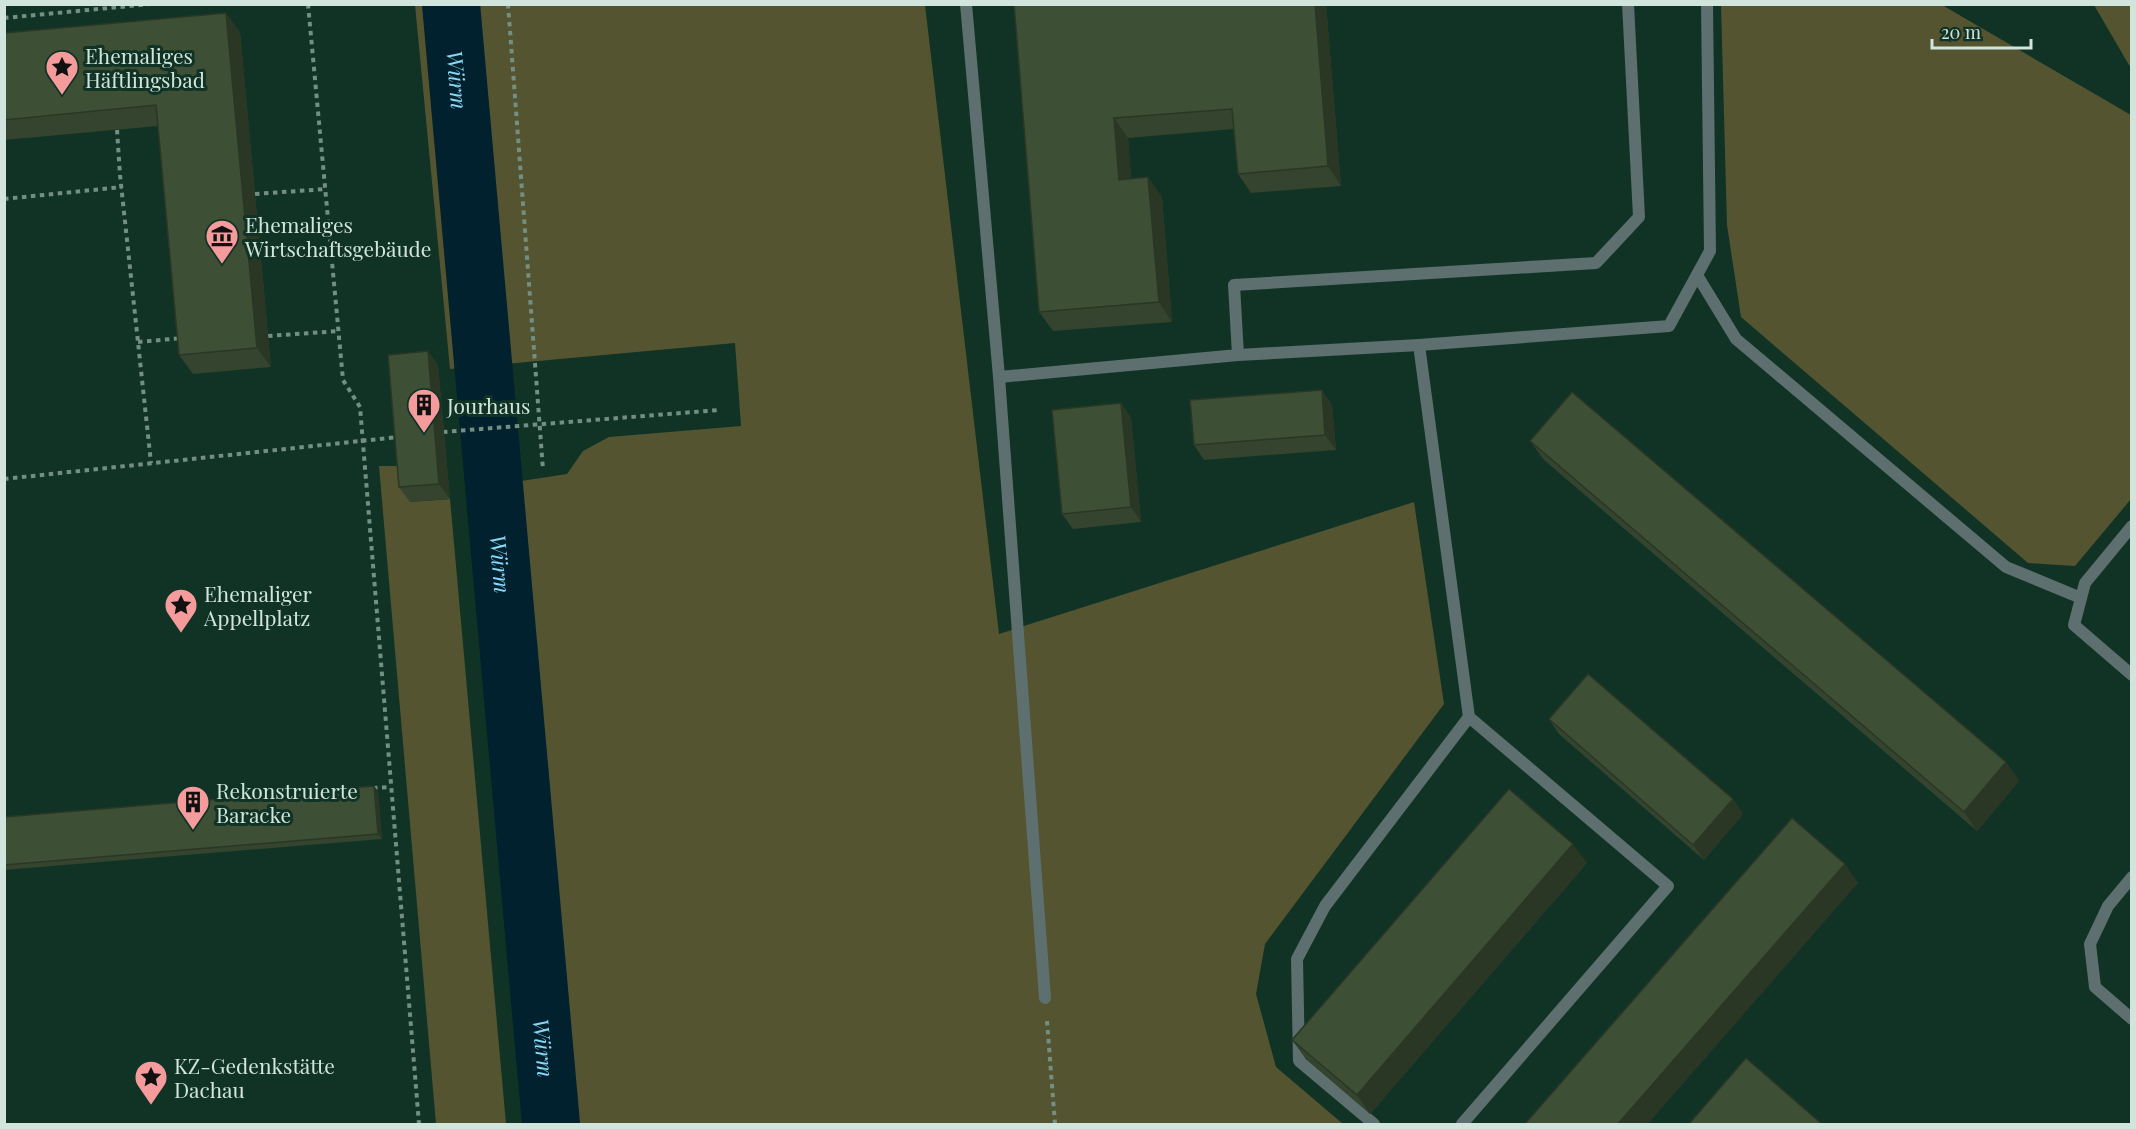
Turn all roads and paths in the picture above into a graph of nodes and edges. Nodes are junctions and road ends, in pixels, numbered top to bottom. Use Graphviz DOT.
graph roads {
  1 [pos="151,4"];
  2 [pos="308,4"];
  3 [pos="508,4"];
  4 [pos="966,4"];
  5 [pos="1628,4"];
  6 [pos="1707,4"];
  7 [pos="4,18"];
  8 [pos="117,130"];
  9 [pos="122,187"];
  10 [pos="326,189"];
  11 [pos="255,194"];
  12 [pos="4,199"];
  13 [pos="1697,275"];
  14 [pos="339,331"];
  15 [pos="268,336"];
  16 [pos="189,338"];
  17 [pos="138,342"];
  18 [pos="1419,345"];
  19 [pos="1238,355"];
  20 [pos="999,376"];
  21 [pos="719,410"];
  22 [pos="539,425"];
  23 [pos="443,432"];
  24 [pos="404,436"];
  25 [pos="363,440"];
  26 [pos="151,463"];
  27 [pos="543,471"];
  28 [pos="4,479"];
  29 [pos="2132,526"];
  30 [pos="2081,598"];
  31 [pos="2132,675"];
  32 [pos="1469,717"];
  33 [pos="392,787"];
  34 [pos="368,789"];
  35 [pos="2132,877"];
  36 [pos="1045,998"];
  37 [pos="2132,1019"];
  38 [pos="419,1125"];
  39 [pos="1055,1125"];
  40 [pos="1374,1125"];
  41 [pos="1462,1125"];
  1 -- 7 [label="path"];
  2 -- 10 [label="path"];
  3 -- 22 [label="path"];
  4 -- 20 [label="lane"];
  5 -- 19 [label="lane"];
  6 -- 13 [label="lane"];
  8 -- 9 [label="path"];
  9 -- 12 [label="path"];
  9 -- 17 [label="path"];
  10 -- 11 [label="path"];
  10 -- 14 [label="path"];
  13 -- 18 [label="lane"];
  13 -- 30 [label="lane"];
  14 -- 15 [label="path"];
  14 -- 25 [label="path"];
  16 -- 17 [label="path"];
  17 -- 26 [label="path"];
  18 -- 19 [label="lane"];
  18 -- 32 [label="lane"];
  19 -- 20 [label="lane"];
  20 -- 36 [label="lane"];
  21 -- 22 [label="path"];
  22 -- 23 [label="path"];
  22 -- 27 [label="path"];
  24 -- 25 [label="path"];
  25 -- 26 [label="path"];
  25 -- 33 [label="path"];
  26 -- 28 [label="path"];
  29 -- 30 [label="lane"];
  30 -- 31 [label="lane"];
  32 -- 40 [label="lane"];
  32 -- 41 [label="lane"];
  33 -- 34 [label="path"];
  33 -- 38 [label="path"];
  35 -- 37 [label="lane"];
  36 -- 39 [label="path"];
}
